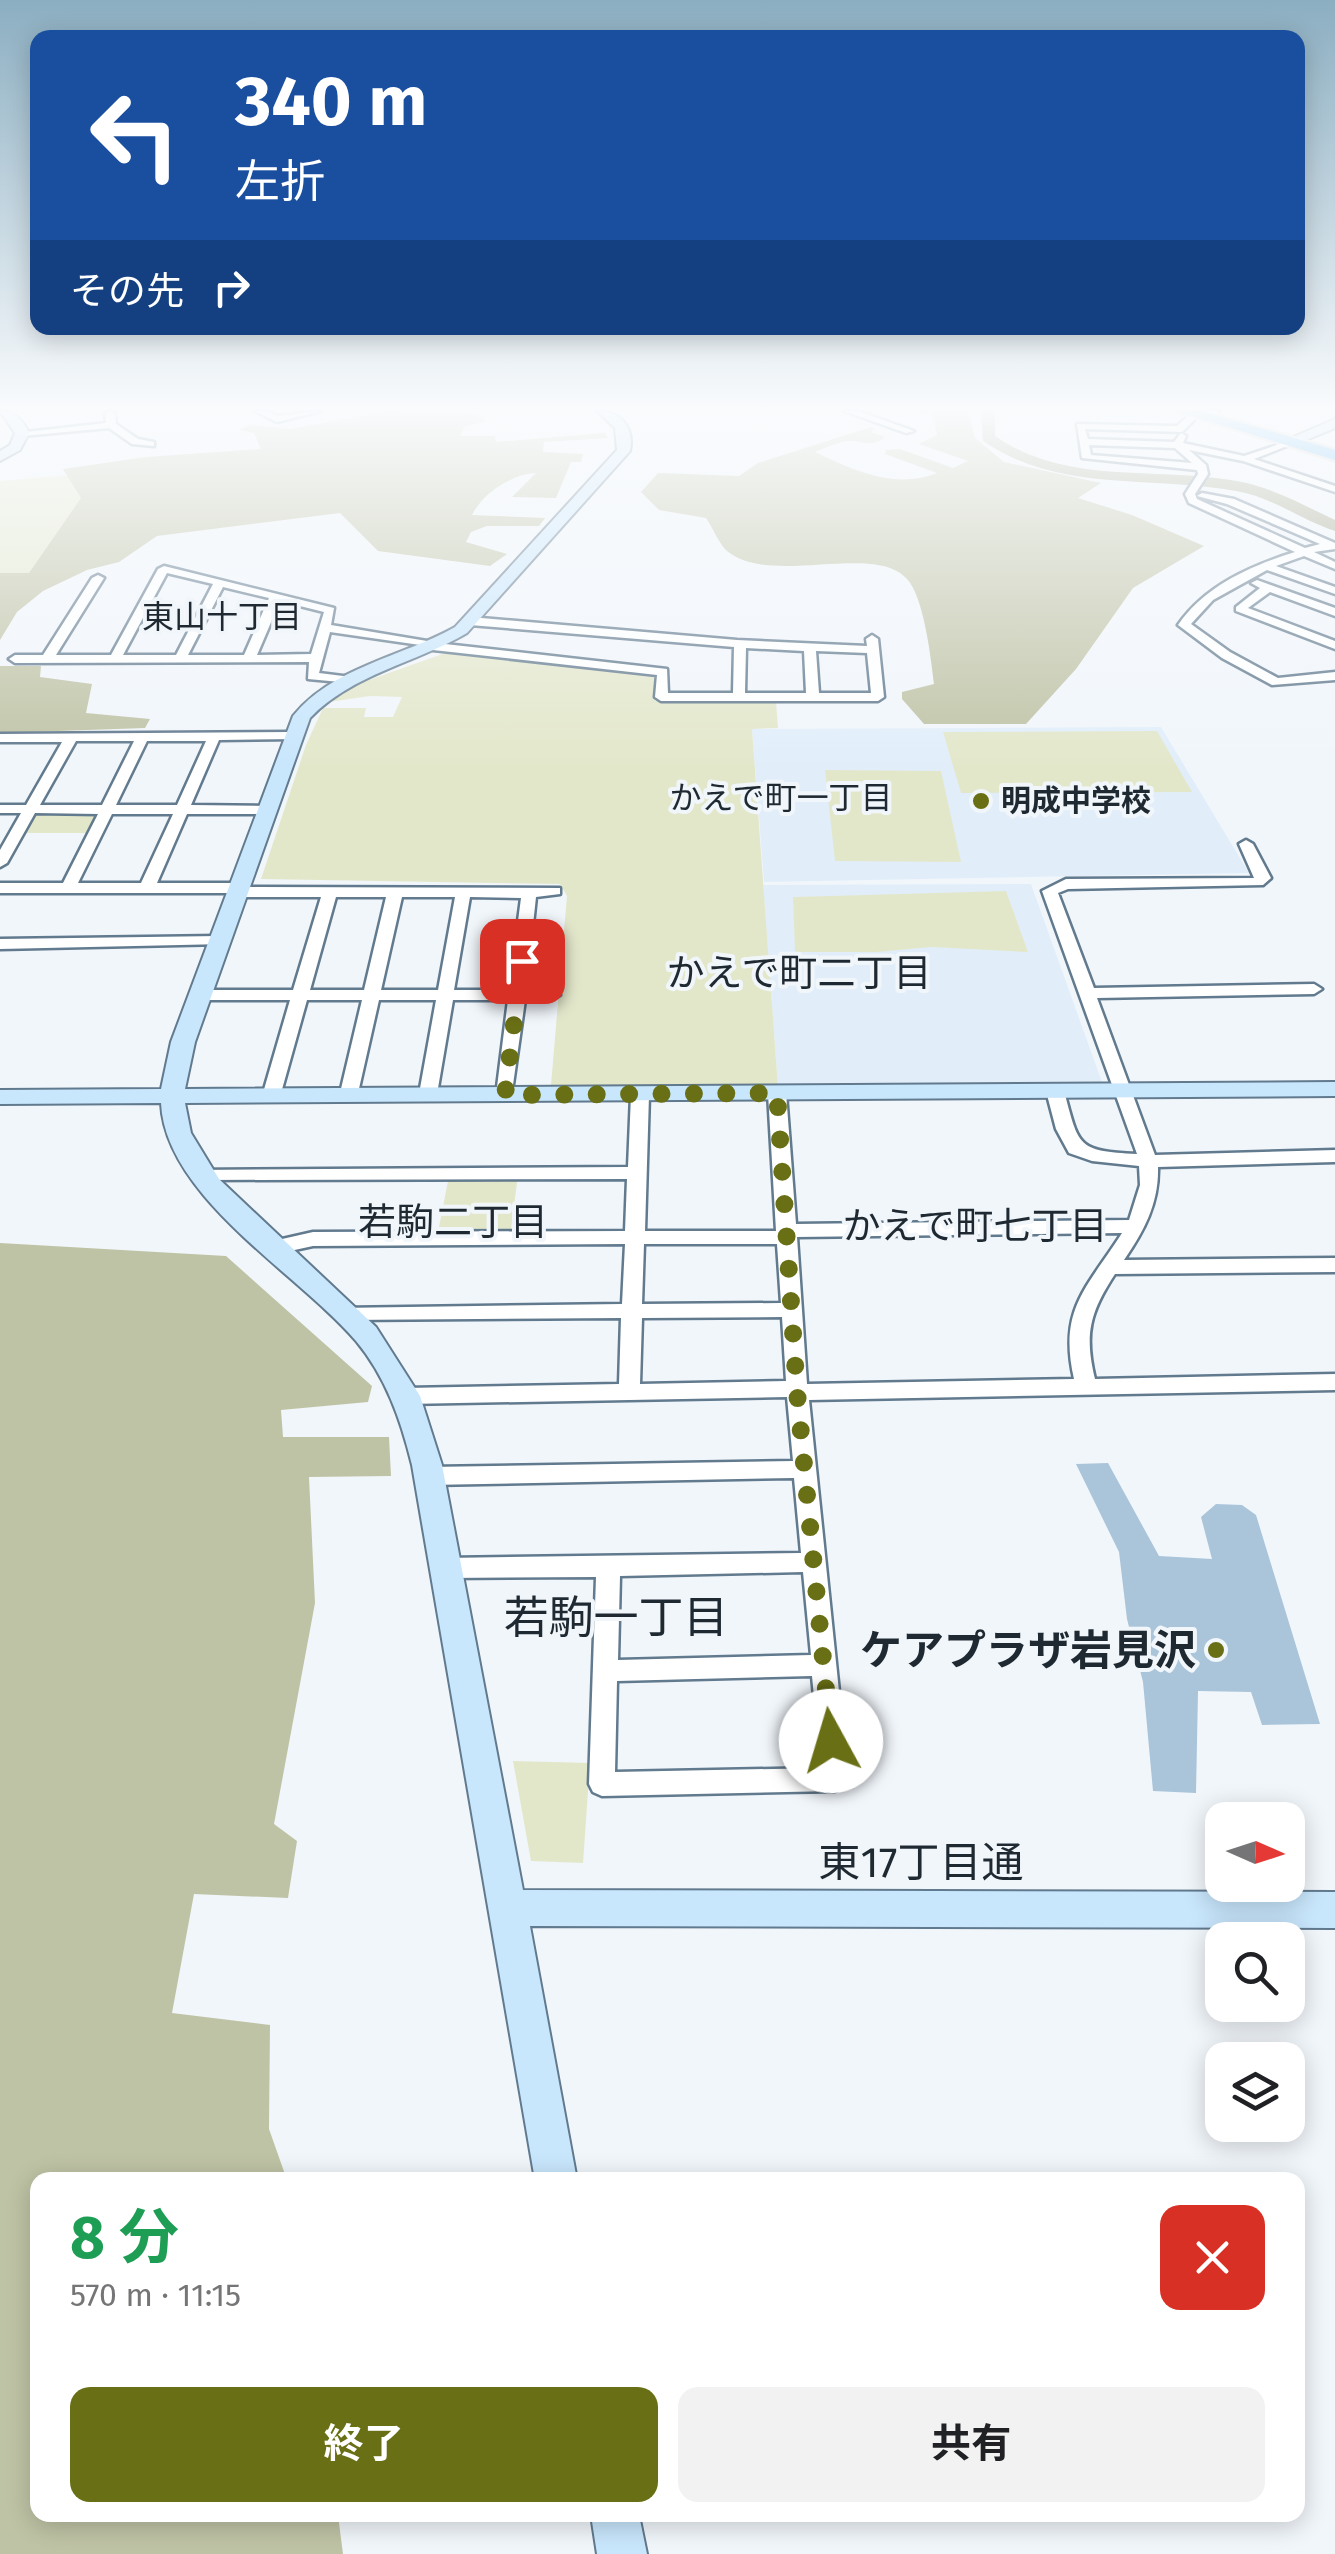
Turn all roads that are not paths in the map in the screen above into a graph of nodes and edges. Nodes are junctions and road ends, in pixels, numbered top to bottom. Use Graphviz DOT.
graph roads {
  1 [pos="552,530"];
  2 [pos="1257,530"];
  3 [pos="1297,530"];
  4 [pos="1333,546"];
  5 [pos="1303,551"];
  6 [pos="1266,566"];
  7 [pos="1335,566"];
  8 [pos="98,578"];
  9 [pos="1241,578"];
  10 [pos="220,581"];
  11 [pos="1269,587"];
  12 [pos="1335,591"];
  13 [pos="276,596"];
  14 [pos="1335,612"];
  15 [pos="470,621"];
  16 [pos="325,628"];
  17 [pos="663,633"];
  18 [pos="740,644"];
  19 [pos="436,645"];
  20 [pos="1335,645"];
  21 [pos="810,647"];
  22 [pos="180,658"];
  23 [pos="249,658"];
  24 [pos="316,658"];
  25 [pos="115,659"];
  26 [pos="15,660"];
  27 [pos="47,660"];
  28 [pos="663,672"];
  29 [pos="1335,676"];
  30 [pos="347,680"];
  31 [pos="740,697"];
  32 [pos="813,697"];
  33 [pos="293,736"];
  34 [pos="214,737"];
  35 [pos="0,738"];
  36 [pos="71,738"];
  37 [pos="142,738"];
  38 [pos="0,809"];
  39 [pos="30,809"];
  40 [pos="107,810"];
  41 [pos="182,810"];
  42 [pos="266,810"];
  43 [pos="1246,844"];
  44 [pos="0,863"];
  45 [pos="0,888"];
  46 [pos="68,888"];
  47 [pos="147,888"];
  48 [pos="238,890"];
  49 [pos="555,891"];
  50 [pos="529,892"];
  51 [pos="396,893"];
  52 [pos="463,893"];
  53 [pos="329,894"];
  54 [pos="220,941"];
  55 [pos="0,944"];
  56 [pos="1314,990"];
  57 [pos="1087,993"];
  58 [pos="200,994"];
  59 [pos="298,995"];
  60 [pos="372,995"];
  61 [pos="552,995"];
  62 [pos="447,996"];
  63 [pos="518,996"];
  64 [pos="1335,1089"];
  65 [pos="1055,1091"];
  66 [pos="1124,1091"];
  67 [pos="272,1093"];
  68 [pos="777,1093"];
  69 [pos="173,1094"];
  70 [pos="349,1094"];
  71 [pos="428,1094"];
  72 [pos="505,1095"];
  73 [pos="640,1095"];
  74 [pos="0,1097"];
  75 [pos="1335,1156"];
  76 [pos="1148,1160"];
  77 [pos="636,1173"];
  78 [pos="202,1174"];
  79 [pos="1136,1226"];
  80 [pos="786,1234"];
  81 [pos="633,1238"];
  82 [pos="276,1247"];
  83 [pos="1335,1265"];
  84 [pos="1112,1267"];
  85 [pos="790,1310"];
  86 [pos="631,1311"];
  87 [pos="346,1313"];
  88 [pos="1335,1382"];
  89 [pos="1086,1387"];
  90 [pos="630,1391"];
  91 [pos="797,1391"];
  92 [pos="406,1396"];
  93 [pos="804,1469"];
  94 [pos="429,1476"];
  95 [pos="813,1562"];
  96 [pos="608,1567"];
  97 [pos="445,1568"];
  98 [pos="823,1665"];
  99 [pos="606,1671"];
  100 [pos="508,1908"];
  101 [pos="1335,1910"];
  102 [pos="555,2172"];
  103 [pos="616,2522"];
  104 [pos="622,2554"];
  1 -- 15 [label="street"];
  2 -- 5 [label="street"];
  3 -- 4 [label="street"];
  4 -- 5 [label="street"];
  5 -- 6 [label="street"];
  5 -- 7 [label="street"];
  6 -- 9 [label="street"];
  6 -- 12 [label="street"];
  8 -- 27 [label="street"];
  9 -- 11 [label="street"];
  9 -- 29 [label="street"];
  10 -- 13 [label="street"];
  10 -- 22 [label="street"];
  10 -- 25 [label="street"];
  11 -- 14 [label="street"];
  11 -- 20 [label="street"];
  13 -- 16 [label="street"];
  13 -- 23 [label="street"];
  15 -- 17 [label="street"];
  15 -- 19 [label="street"];
  16 -- 19 [label="street"];
  16 -- 24 [label="street"];
  17 -- 18 [label="street"];
  17 -- 28 [label="street"];
  18 -- 21 [label="street"];
  18 -- 31 [label="street"];
  19 -- 28 [label="street"];
  19 -- 30 [label="street"];
  21 -- 32 [label="street"];
  21 -- 32 [label="street"];
  22 -- 23 [label="street"];
  22 -- 25 [label="street"];
  23 -- 24 [label="street"];
  24 -- 30 [label="street"];
  25 -- 27 [label="street"];
  26 -- 27 [label="street"];
  28 -- 31 [label="street"];
  30 -- 33 [label="street"];
  31 -- 32 [label="street"];
  33 -- 34 [label="street"];
  33 -- 42 [label="street"];
  34 -- 37 [label="street"];
  34 -- 41 [label="street"];
  35 -- 36 [label="street"];
  36 -- 37 [label="street"];
  36 -- 39 [label="street"];
  37 -- 40 [label="street"];
  38 -- 39 [label="street"];
  39 -- 40 [label="street"];
  39 -- 44 [label="street"];
  40 -- 41 [label="street"];
  40 -- 46 [label="street"];
  41 -- 42 [label="street"];
  41 -- 47 [label="street"];
  42 -- 48 [label="street"];
  43 -- 57 [label="street"];
  45 -- 46 [label="street"];
  46 -- 47 [label="street"];
  47 -- 48 [label="street"];
  48 -- 53 [label="street"];
  48 -- 54 [label="street"];
  49 -- 50 [label="street"];
  50 -- 52 [label="street"];
  50 -- 63 [label="street"];
  51 -- 52 [label="street"];
  51 -- 53 [label="street"];
  51 -- 60 [label="street"];
  52 -- 62 [label="street"];
  53 -- 59 [label="street"];
  54 -- 55 [label="street"];
  54 -- 58 [label="street"];
  56 -- 57 [label="street"];
  57 -- 66 [label="street"];
  58 -- 59 [label="street"];
  58 -- 69 [label="street"];
  59 -- 60 [label="street"];
  59 -- 67 [label="street"];
  60 -- 62 [label="street"];
  60 -- 70 [label="street"];
  61 -- 63 [label="street"];
  62 -- 63 [label="street"];
  62 -- 71 [label="street"];
  63 -- 72 [label="street"];
  64 -- 66 [label="street"];
  65 -- 66 [label="street"];
  65 -- 68 [label="street"];
  65 -- 76 [label="street"];
  66 -- 76 [label="street"];
  67 -- 69 [label="street"];
  67 -- 70 [label="street"];
  68 -- 73 [label="street"];
  68 -- 80 [label="street"];
  69 -- 74 [label="street"];
  69 -- 78 [label="street"];
  70 -- 71 [label="street"];
  71 -- 72 [label="street"];
  72 -- 73 [label="street"];
  73 -- 77 [label="street"];
  75 -- 76 [label="street"];
  76 -- 79 [label="street"];
  77 -- 78 [label="street"];
  77 -- 81 [label="street"];
  78 -- 82 [label="street"];
  79 -- 80 [label="street"];
  79 -- 84 [label="street"];
  80 -- 81 [label="street"];
  80 -- 85 [label="street"];
  81 -- 82 [label="street"];
  81 -- 86 [label="street"];
  82 -- 87 [label="street"];
  83 -- 84 [label="street"];
  84 -- 89 [label="street"];
  85 -- 86 [label="street"];
  85 -- 91 [label="street"];
  86 -- 87 [label="street"];
  86 -- 90 [label="street"];
  87 -- 92 [label="street"];
  88 -- 89 [label="street"];
  89 -- 91 [label="street"];
  90 -- 91 [label="street"];
  90 -- 92 [label="street"];
  91 -- 93 [label="street"];
  92 -- 94 [label="street"];
  93 -- 94 [label="street"];
  93 -- 95 [label="street"];
  94 -- 97 [label="street"];
  95 -- 96 [label="street"];
  95 -- 98 [label="street"];
  96 -- 97 [label="street"];
  96 -- 99 [label="street"];
  97 -- 100 [label="street"];
  98 -- 99 [label="street"];
  98 -- 99 [label="street"];
  100 -- 101 [label="street, 東17丁目通"];
  100 -- 102 [label="street"];
  103 -- 104 [label="street"];
}
